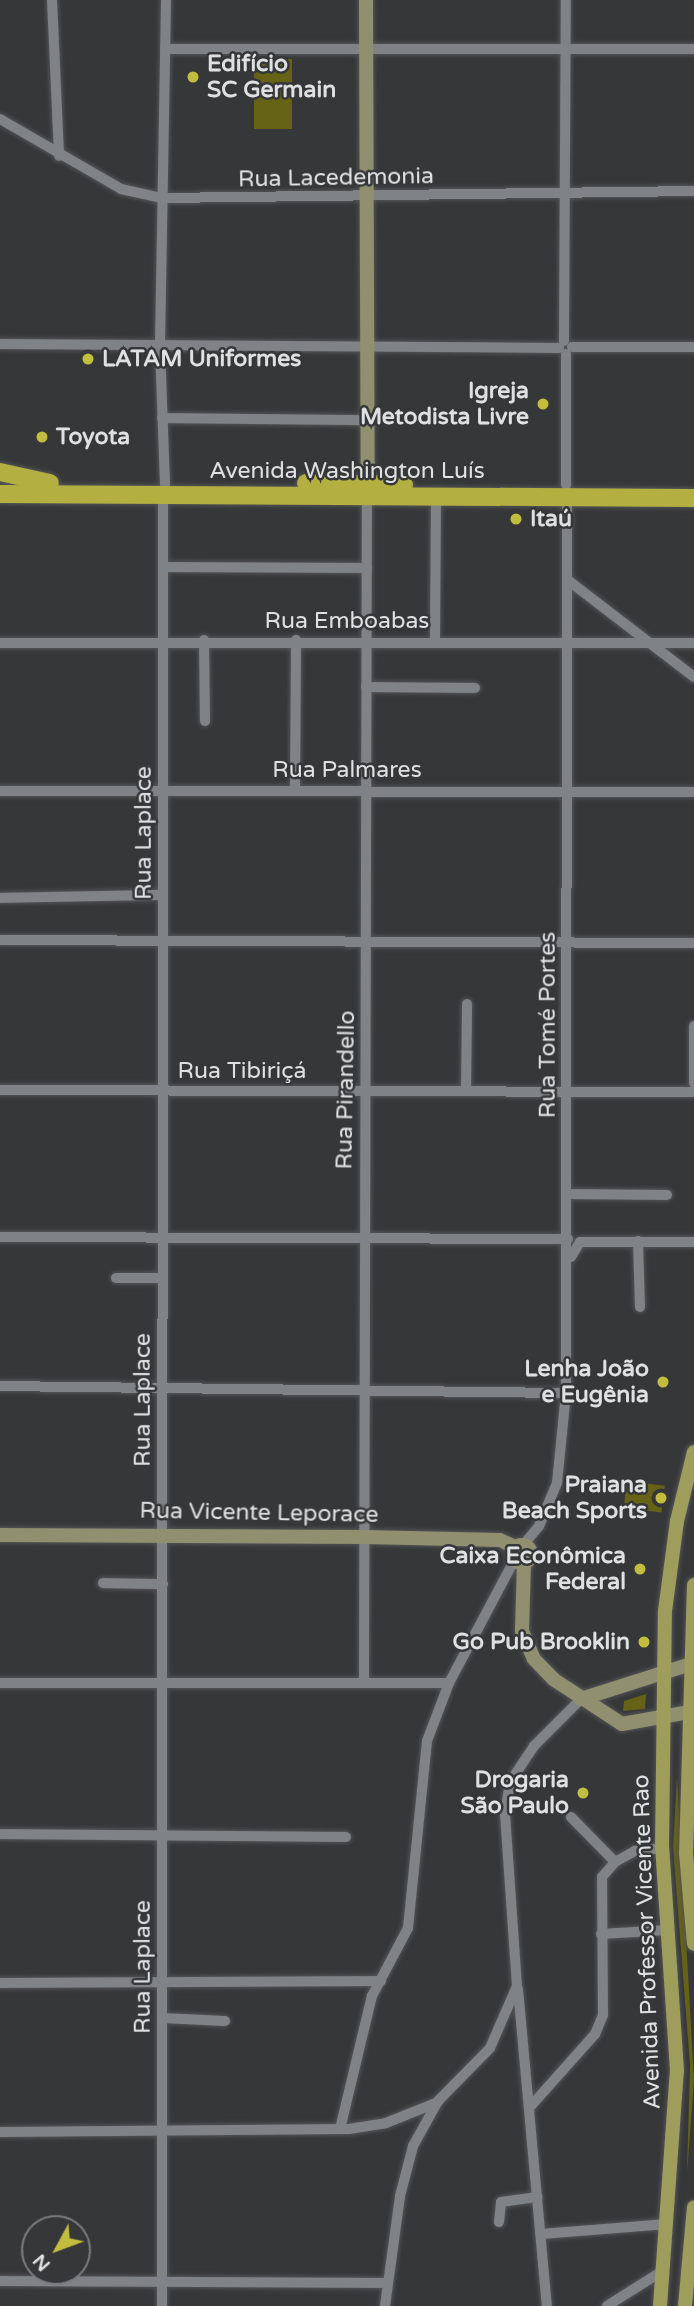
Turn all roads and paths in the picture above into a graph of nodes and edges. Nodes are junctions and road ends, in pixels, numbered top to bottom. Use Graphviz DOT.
graph roads {
  1 [pos="52,0"];
  2 [pos="166,0"];
  3 [pos="366,0"];
  4 [pos="566,0"];
  5 [pos="366,48"];
  6 [pos="566,48"];
  7 [pos="165,49"];
  8 [pos="694,49"];
  9 [pos="0,118"];
  10 [pos="59,156"];
  11 [pos="562,190"];
  12 [pos="694,191"];
  13 [pos="162,198"];
  14 [pos="368,198"];
  15 [pos="0,344"];
  16 [pos="160,345"];
  17 [pos="694,347"];
  18 [pos="565,348"];
  19 [pos="368,349"];
  20 [pos="162,418"];
  21 [pos="369,420"];
  22 [pos="0,471"];
  23 [pos="17,486"];
  24 [pos="694,486"];
  25 [pos="51,488"];
  26 [pos="164,489"];
  27 [pos="368,491"];
  28 [pos="567,491"];
  29 [pos="0,494"];
  30 [pos="436,497"];
  31 [pos="694,498"];
  32 [pos="0,506"];
  33 [pos="163,567"];
  34 [pos="367,568"];
  35 [pos="569,581"];
  36 [pos="204,640"];
  37 [pos="296,640"];
  38 [pos="435,640"];
  39 [pos="163,641"];
  40 [pos="366,641"];
  41 [pos="568,642"];
  42 [pos="649,642"];
  43 [pos="0,643"];
  44 [pos="694,643"];
  45 [pos="694,677"];
  46 [pos="366,687"];
  47 [pos="475,688"];
  48 [pos="205,721"];
  49 [pos="163,788"];
  50 [pos="295,789"];
  51 [pos="364,790"];
  52 [pos="569,790"];
  53 [pos="0,791"];
  54 [pos="694,792"];
  55 [pos="163,895"];
  56 [pos="0,898"];
  57 [pos="163,938"];
  58 [pos="0,940"];
  59 [pos="566,940"];
  60 [pos="367,941"];
  61 [pos="694,943"];
  62 [pos="467,1004"];
  63 [pos="694,1026"];
  64 [pos="694,1083"];
  65 [pos="0,1090"];
  66 [pos="163,1090"];
  67 [pos="366,1091"];
  68 [pos="466,1091"];
  69 [pos="567,1091"];
  70 [pos="694,1092"];
  71 [pos="569,1194"];
  72 [pos="667,1195"];
  73 [pos="0,1237"];
  74 [pos="163,1238"];
  75 [pos="363,1239"];
  76 [pos="568,1239"];
  77 [pos="638,1241"];
  78 [pos="694,1242"];
  79 [pos="568,1265"];
  80 [pos="116,1278"];
  81 [pos="163,1278"];
  82 [pos="640,1307"];
  83 [pos="0,1386"];
  84 [pos="163,1387"];
  85 [pos="363,1388"];
  86 [pos="566,1394"];
  87 [pos="694,1452"];
  88 [pos="163,1534"];
  89 [pos="0,1535"];
  90 [pos="364,1537"];
  91 [pos="520,1553"];
  92 [pos="507,1580"];
  93 [pos="103,1583"];
  94 [pos="163,1584"];
  95 [pos="524,1584"];
  96 [pos="694,1585"];
  97 [pos="691,1664"];
  98 [pos="663,1674"];
  99 [pos="0,1683"];
  100 [pos="365,1683"];
  101 [pos="449,1683"];
  102 [pos="163,1685"];
  103 [pos="561,1685"];
  104 [pos="619,1690"];
  105 [pos="600,1693"];
  106 [pos="581,1699"];
  107 [pos="692,1711"];
  108 [pos="663,1717"];
  109 [pos="617,1721"];
  110 [pos="571,1817"];
  111 [pos="0,1834"];
  112 [pos="163,1835"];
  113 [pos="346,1837"];
  114 [pos="662,1847"];
  115 [pos="615,1862"];
  116 [pos="668,1930"];
  117 [pos="601,1934"];
  118 [pos="694,1944"];
  119 [pos="380,1981"];
  120 [pos="0,1983"];
  121 [pos="162,1983"];
  122 [pos="517,1986"];
  123 [pos="162,2018"];
  124 [pos="225,2021"];
  125 [pos="438,2101"];
  126 [pos="530,2107"];
  127 [pos="340,2129"];
  128 [pos="162,2130"];
  129 [pos="0,2132"];
  130 [pos="538,2197"];
  131 [pos="694,2207"];
  132 [pos="499,2222"];
  133 [pos="668,2224"];
  134 [pos="541,2234"];
  135 [pos="664,2270"];
  136 [pos="162,2280"];
  137 [pos="0,2281"];
  138 [pos="690,2281"];
  139 [pos="388,2283"];
  140 [pos="162,2306"];
  141 [pos="385,2306"];
  142 [pos="547,2306"];
  143 [pos="607,2306"];
  144 [pos="660,2306"];
  145 [pos="685,2306"];
  1 -- 10 [label="street"];
  2 -- 7 [label="street, Rua Laplace"];
  3 -- 5 [label="street"];
  4 -- 6 [label="street, Rua Tomé Portes"];
  5 -- 6 [label="street"];
  5 -- 7 [label="street"];
  5 -- 14 [label="street"];
  6 -- 8 [label="street"];
  6 -- 11 [label="street, Rua Tomé Portes"];
  7 -- 13 [label="street, Rua Laplace"];
  9 -- 10 [label="street, Rua Lacedemonia"];
  10 -- 13 [label="street, Rua Lacedemonia"];
  11 -- 12 [label="street, Rua Lacedemonia"];
  11 -- 14 [label="street, Rua Lacedemonia"];
  11 -- 18 [label="street, Rua Tomé Portes"];
  13 -- 14 [label="street, Rua Lacedemonia"];
  13 -- 16 [label="street, Rua Laplace"];
  14 -- 19 [label="street"];
  15 -- 16 [label="street"];
  16 -- 19 [label="street"];
  16 -- 20 [label="street, Rua Laplace"];
  17 -- 18 [label="street"];
  18 -- 19 [label="street"];
  18 -- 28 [label="street, Rua Tomé Portes"];
  19 -- 21 [label="street"];
  20 -- 21 [label="street"];
  20 -- 26 [label="street, Rua Laplace"];
  21 -- 27 [label="street"];
  22 -- 25 [label="highway"];
  23 -- 25 [label="highway, Avenida Washington Luís"];
  23 -- 29 [label="highway, Avenida Washington Luís"];
  24 -- 28 [label="highway, Avenida Washington Luís"];
  25 -- 26 [label="highway, Avenida Washington Luís"];
  25 -- 32 [label="highway"];
  26 -- 27 [label="highway, Avenida Washington Luís"];
  26 -- 33 [label="street, Rua Laplace"];
  27 -- 28 [label="highway, Avenida Washington Luís"];
  27 -- 30 [label="highway, Avenida Washington Luís"];
  27 -- 34 [label="street, Rua Pirandello"];
  28 -- 30 [label="highway, Avenida Washington Luís"];
  28 -- 31 [label="highway, Avenida Washington Luís"];
  28 -- 35 [label="street, Rua Tomé Portes"];
  30 -- 38 [label="street"];
  33 -- 34 [label="street"];
  33 -- 39 [label="street, Rua Laplace"];
  34 -- 40 [label="street, Rua Pirandello"];
  35 -- 41 [label="street, Rua Tomé Portes"];
  35 -- 42 [label="street"];
  36 -- 37 [label="street, Rua Emboabas"];
  36 -- 39 [label="street, Rua Emboabas"];
  36 -- 48 [label="street"];
  37 -- 40 [label="street, Rua Emboabas"];
  37 -- 50 [label="street"];
  38 -- 40 [label="street, Rua Emboabas"];
  38 -- 41 [label="street, Rua Emboabas"];
  39 -- 43 [label="street, Rua Emboabas"];
  39 -- 49 [label="street, Rua Laplace"];
  40 -- 46 [label="street, Rua Pirandello"];
  41 -- 42 [label="street, Rua Emboabas"];
  41 -- 52 [label="street, Rua Tomé Portes"];
  42 -- 44 [label="street, Rua Emboabas"];
  42 -- 45 [label="street"];
  46 -- 47 [label="street"];
  46 -- 51 [label="street, Rua Pirandello"];
  49 -- 50 [label="street, Rua Palmares"];
  49 -- 53 [label="street, Rua Palmares"];
  49 -- 55 [label="street, Rua Laplace"];
  50 -- 51 [label="street, Rua Palmares"];
  51 -- 52 [label="street, Rua Palmares"];
  51 -- 60 [label="street, Rua Pirandello"];
  52 -- 54 [label="street, Rua Palmares"];
  52 -- 59 [label="street, Rua Tomé Portes"];
  55 -- 56 [label="street"];
  55 -- 57 [label="street, Rua Laplace"];
  57 -- 58 [label="street"];
  57 -- 60 [label="street"];
  57 -- 66 [label="street, Rua Laplace"];
  59 -- 60 [label="street"];
  59 -- 61 [label="street"];
  59 -- 69 [label="street, Rua Tomé Portes"];
  60 -- 67 [label="street, Rua Pirandello"];
  62 -- 68 [label="street"];
  63 -- 64 [label="street"];
  65 -- 66 [label="street, Rua Tibiriçá"];
  66 -- 67 [label="street, Rua Tibiriçá"];
  66 -- 74 [label="street, Rua Laplace"];
  67 -- 68 [label="street, Rua Tibiriçá"];
  67 -- 75 [label="street, Rua Pirandello"];
  68 -- 69 [label="street, Rua Tibiriçá"];
  69 -- 70 [label="street, Rua Tibiriçá"];
  69 -- 71 [label="street, Rua Tomé Portes"];
  71 -- 72 [label="street"];
  71 -- 76 [label="street, Rua Tomé Portes"];
  73 -- 74 [label="street"];
  74 -- 75 [label="street"];
  74 -- 81 [label="street, Rua Laplace"];
  75 -- 76 [label="street"];
  75 -- 85 [label="street, Rua Pirandello"];
  76 -- 79 [label="street, Rua Tomé Portes"];
  77 -- 78 [label="street"];
  77 -- 79 [label="street"];
  77 -- 82 [label="street"];
  79 -- 86 [label="street, Rua Tomé Portes"];
  80 -- 81 [label="street"];
  81 -- 84 [label="street, Rua Laplace"];
  83 -- 84 [label="street"];
  84 -- 85 [label="street"];
  84 -- 88 [label="street, Rua Laplace"];
  85 -- 86 [label="street"];
  85 -- 90 [label="street, Rua Pirandello"];
  86 -- 91 [label="street, Rua Tomé Portes"];
  87 -- 98 [label="main road, Avenida Professor Vicente Rao"];
  88 -- 89 [label="street, Rua Vicente Leporace"];
  88 -- 90 [label="street, Rua Vicente Leporace"];
  88 -- 94 [label="street, Rua Laplace"];
  90 -- 91 [label="street, Rua Vicente Leporace"];
  90 -- 100 [label="street, Rua Pirandello"];
  91 -- 92 [label="street, Rua Tomé Portes"];
  91 -- 95 [label="street"];
  92 -- 95 [label="street"];
  92 -- 101 [label="street, Rua Tomé Portes"];
  93 -- 94 [label="street"];
  94 -- 102 [label="street, Rua Laplace"];
  95 -- 103 [label="street"];
  96 -- 97 [label="main road, Avenida Professor Vicente Rao"];
  97 -- 98 [label="street"];
  97 -- 107 [label="main road, Avenida Professor Vicente Rao"];
  98 -- 104 [label="street"];
  98 -- 108 [label="main road, Avenida Professor Vicente Rao"];
  99 -- 102 [label="street"];
  100 -- 101 [label="street"];
  100 -- 102 [label="street"];
  101 -- 119 [label="street, Rua Tomé Portes"];
  102 -- 112 [label="street, Rua Laplace"];
  103 -- 105 [label="street"];
  103 -- 106 [label="street"];
  104 -- 105 [label="street"];
  104 -- 109 [label="street"];
  105 -- 106 [label="street"];
  106 -- 109 [label="street"];
  106 -- 122 [label="street"];
  107 -- 108 [label="street"];
  107 -- 118 [label="main road, Avenida Professor Vicente Rao"];
  108 -- 109 [label="street"];
  108 -- 114 [label="main road, Avenida Professor Vicente Rao"];
  110 -- 115 [label="street"];
  111 -- 112 [label="street"];
  112 -- 113 [label="street"];
  112 -- 121 [label="street, Rua Laplace"];
  114 -- 115 [label="street"];
  114 -- 116 [label="main road, Avenida Professor Vicente Rao"];
  115 -- 117 [label="street"];
  116 -- 117 [label="street"];
  116 -- 133 [label="main road, Avenida Professor Vicente Rao"];
  117 -- 126 [label="street"];
  119 -- 121 [label="street"];
  119 -- 127 [label="street, Rua Tomé Portes"];
  120 -- 121 [label="street"];
  121 -- 123 [label="street, Rua Laplace"];
  122 -- 125 [label="street"];
  122 -- 126 [label="street"];
  123 -- 124 [label="street"];
  123 -- 128 [label="street, Rua Laplace"];
  125 -- 127 [label="street"];
  125 -- 139 [label="street"];
  126 -- 130 [label="street"];
  127 -- 128 [label="street"];
  128 -- 129 [label="street"];
  128 -- 136 [label="street, Rua Laplace"];
  130 -- 132 [label="street"];
  130 -- 134 [label="street"];
  131 -- 138 [label="main road"];
  133 -- 134 [label="street"];
  133 -- 135 [label="main road, Avenida Professor Vicente Rao"];
  134 -- 142 [label="street"];
  135 -- 143 [label="street"];
  135 -- 144 [label="main road, Avenida Professor Vicente Rao"];
  136 -- 137 [label="street"];
  136 -- 139 [label="street"];
  136 -- 140 [label="street, Rua Laplace"];
  138 -- 145 [label="main road"];
  139 -- 141 [label="street"];
}
